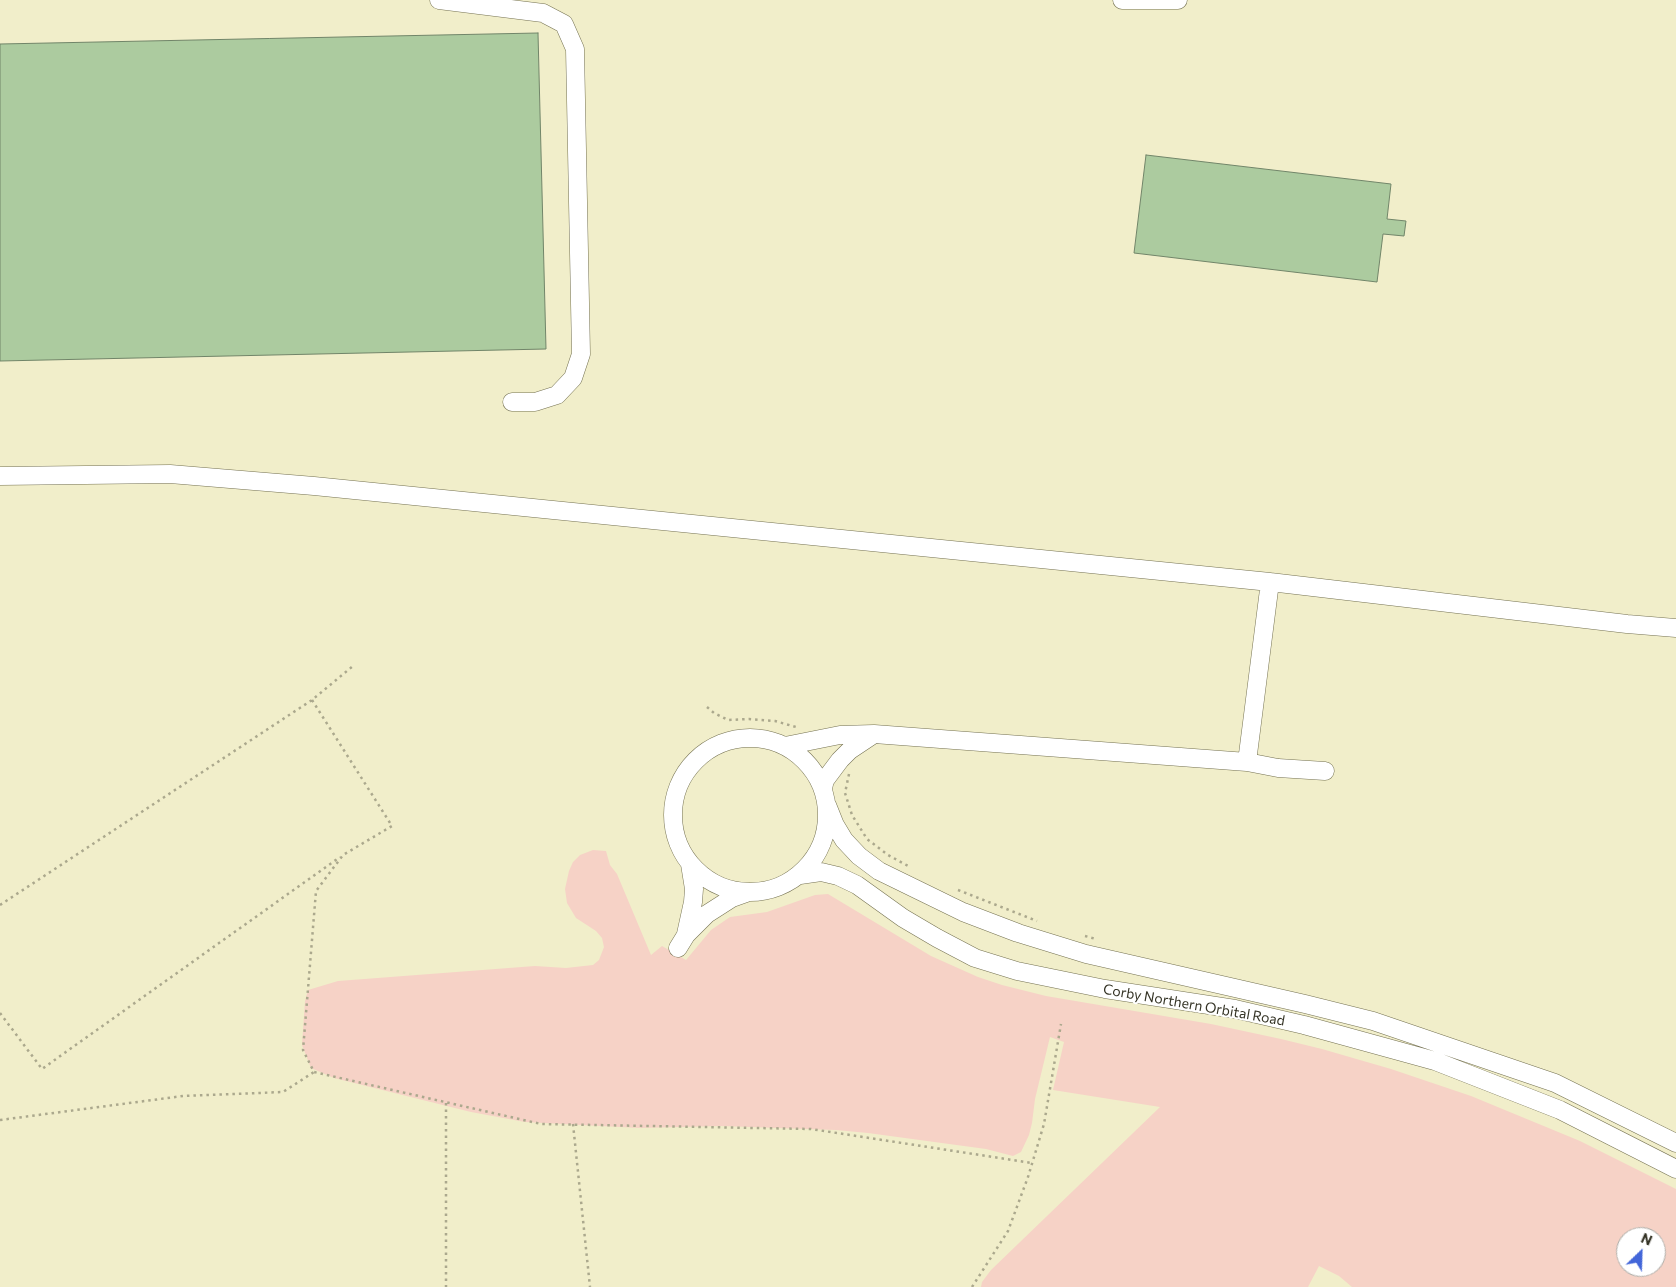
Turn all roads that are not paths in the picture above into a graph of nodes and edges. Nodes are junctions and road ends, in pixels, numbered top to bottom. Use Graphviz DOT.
graph roads {
  1 [pos="439,0"];
  2 [pos="1122,0"];
  3 [pos="1178,0"];
  4 [pos="512,402"];
  5 [pos="0,476"];
  6 [pos="1270,582"];
  7 [pos="1676,628"];
  8 [pos="874,734"];
  9 [pos="786,746"];
  10 [pos="1247,762"];
  11 [pos="1325,771"];
  12 [pos="823,788"];
  13 [pos="827,805"];
  14 [pos="690,864"];
  15 [pos="800,875"];
  16 [pos="749,893"];
  17 [pos="1676,1143"];
  18 [pos="1676,1169"];
  1 -- 4 [label="street"];
  2 -- 3 [label="street"];
  5 -- 6 [label="street"];
  6 -- 7 [label="street"];
  6 -- 10 [label="street"];
  8 -- 9 [label="street"];
  8 -- 10 [label="street"];
  8 -- 12 [label="street"];
  9 -- 12 [label="street"];
  9 -- 14 [label="street"];
  10 -- 11 [label="street"];
  12 -- 13 [label="street"];
  13 -- 15 [label="street"];
  13 -- 17 [label="street, Corby Northern Orbital Road"];
  14 -- 16 [label="street"];
  14 -- 16 [label="street"];
  15 -- 16 [label="street"];
  15 -- 18 [label="street, Corby Northern Orbital Road"];
}
